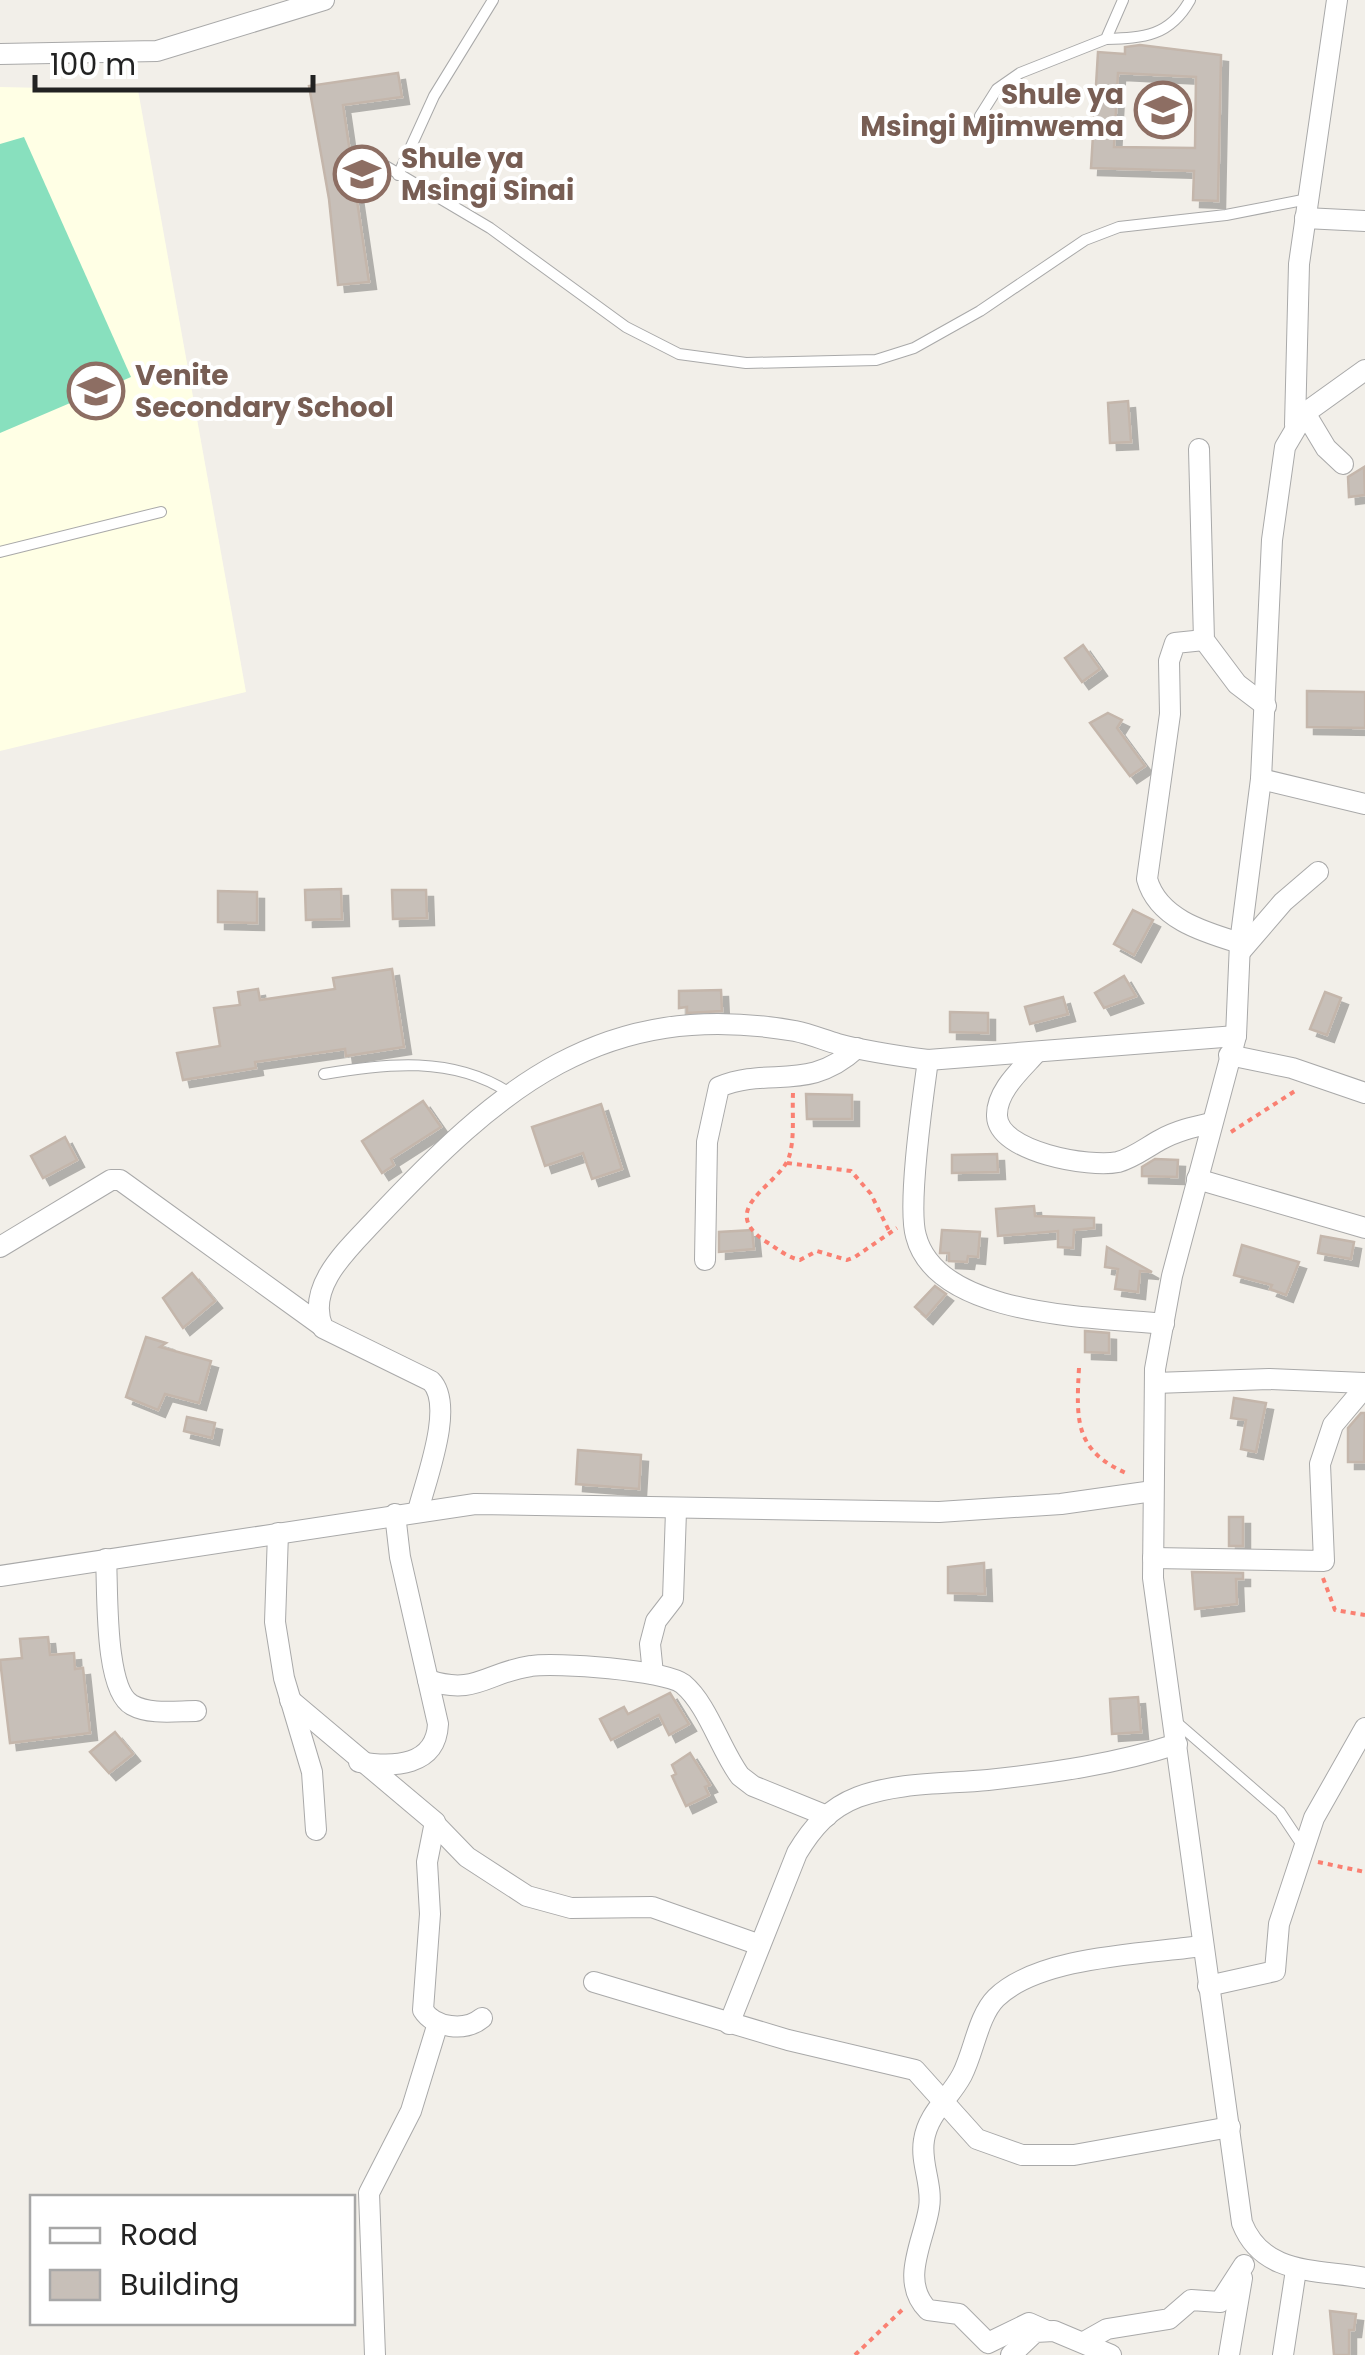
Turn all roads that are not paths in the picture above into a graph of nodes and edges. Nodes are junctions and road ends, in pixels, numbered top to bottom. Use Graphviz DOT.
graph roads {
  1 [pos="324,0"];
  2 [pos="492,0"];
  3 [pos="1124,0"];
  4 [pos="1190,0"];
  5 [pos="1337,0"];
  6 [pos="1106,39"];
  7 [pos="0,54"];
  8 [pos="980,116"];
  9 [pos="372,158"];
  10 [pos="398,175"];
  11 [pos="1307,209"];
  12 [pos="1365,221"];
  13 [pos="1365,370"];
  14 [pos="1300,419"];
  15 [pos="1199,449"];
  16 [pos="1343,464"];
  17 [pos="162,512"];
  18 [pos="0,552"];
  19 [pos="1204,640"];
  20 [pos="1266,706"];
  21 [pos="1261,779"];
  22 [pos="1365,804"];
  23 [pos="1318,872"];
  24 [pos="1240,948"];
  25 [pos="1232,1045"];
  26 [pos="857,1048"];
  27 [pos="1037,1052"];
  28 [pos="928,1060"];
  29 [pos="324,1074"];
  30 [pos="508,1092"];
  31 [pos="1365,1093"];
  32 [pos="1211,1123"];
  33 [pos="1197,1179"];
  34 [pos="1365,1228"];
  35 [pos="0,1247"];
  36 [pos="705,1260"];
  37 [pos="1164,1324"];
  38 [pos="323,1328"];
  39 [pos="1155,1383"];
  40 [pos="1365,1385"];
  41 [pos="1152,1486"];
  42 [pos="418,1511"];
  43 [pos="676,1511"];
  44 [pos="396,1514"];
  45 [pos="278,1534"];
  46 [pos="1153,1558"];
  47 [pos="106,1559"];
  48 [pos="0,1576"];
  49 [pos="653,1674"];
  50 [pos="428,1680"];
  51 [pos="290,1700"];
  52 [pos="196,1711"];
  53 [pos="1174,1720"];
  54 [pos="1365,1728"];
  55 [pos="1177,1744"];
  56 [pos="360,1762"];
  57 [pos="827,1816"];
  58 [pos="436,1825"];
  59 [pos="316,1830"];
  60 [pos="1304,1848"];
  61 [pos="760,1945"];
  62 [pos="1202,1946"];
  63 [pos="594,1982"];
  64 [pos="1208,1986"];
  65 [pos="482,2018"];
  66 [pos="438,2023"];
  67 [pos="729,2024"];
  68 [pos="944,2101"];
  69 [pos="1230,2127"];
  70 [pos="1249,2240"];
  71 [pos="1244,2265"];
  72 [pos="1296,2270"];
  73 [pos="1365,2278"];
  74 [pos="1048,2331"];
  75 [pos="1084,2342"];
  76 [pos="375,2355"];
  77 [pos="1011,2355"];
  78 [pos="1111,2355"];
  79 [pos="1228,2355"];
  80 [pos="1283,2355"];
  1 -- 7 [label="street"];
  2 -- 10 [label="lane"];
  3 -- 6 [label="lane"];
  4 -- 6 [label="lane"];
  5 -- 11 [label="street"];
  6 -- 8 [label="lane"];
  9 -- 10 [label="lane"];
  10 -- 11 [label="lane"];
  11 -- 12 [label="street"];
  11 -- 14 [label="street"];
  13 -- 14 [label="street"];
  14 -- 16 [label="street"];
  14 -- 20 [label="street"];
  15 -- 19 [label="street"];
  17 -- 18 [label="lane"];
  19 -- 20 [label="street"];
  19 -- 24 [label="street"];
  20 -- 21 [label="street"];
  21 -- 22 [label="street"];
  21 -- 24 [label="street"];
  23 -- 24 [label="street"];
  24 -- 25 [label="street"];
  25 -- 27 [label="street"];
  25 -- 31 [label="street"];
  25 -- 32 [label="street"];
  26 -- 28 [label="street"];
  26 -- 30 [label="street"];
  26 -- 36 [label="street"];
  27 -- 28 [label="street"];
  27 -- 32 [label="street"];
  28 -- 37 [label="street"];
  29 -- 30 [label="lane"];
  30 -- 38 [label="street"];
  32 -- 33 [label="street"];
  33 -- 34 [label="street"];
  33 -- 37 [label="street"];
  35 -- 38 [label="street"];
  37 -- 39 [label="street"];
  38 -- 42 [label="street"];
  39 -- 40 [label="street"];
  39 -- 41 [label="street"];
  40 -- 46 [label="street"];
  41 -- 43 [label="street"];
  41 -- 46 [label="street"];
  42 -- 43 [label="street"];
  42 -- 44 [label="street"];
  43 -- 49 [label="street"];
  44 -- 45 [label="street"];
  44 -- 50 [label="street"];
  45 -- 47 [label="street"];
  45 -- 51 [label="street"];
  46 -- 53 [label="street"];
  47 -- 48 [label="street"];
  47 -- 52 [label="street"];
  49 -- 50 [label="street"];
  49 -- 57 [label="street"];
  50 -- 56 [label="street"];
  51 -- 56 [label="street"];
  51 -- 59 [label="street"];
  53 -- 55 [label="street"];
  53 -- 60 [label="lane"];
  54 -- 60 [label="street"];
  55 -- 57 [label="street"];
  55 -- 62 [label="street"];
  56 -- 58 [label="street"];
  57 -- 61 [label="street"];
  58 -- 61 [label="street"];
  58 -- 66 [label="street"];
  60 -- 64 [label="street"];
  61 -- 67 [label="street"];
  62 -- 64 [label="street"];
  62 -- 68 [label="street"];
  63 -- 67 [label="street"];
  64 -- 69 [label="street"];
  65 -- 66 [label="street"];
  66 -- 76 [label="street"];
  67 -- 68 [label="street"];
  68 -- 69 [label="street"];
  68 -- 74 [label="street"];
  69 -- 70 [label="street"];
  70 -- 71 [label="street"];
  70 -- 72 [label="street"];
  71 -- 75 [label="street"];
  71 -- 79 [label="street"];
  72 -- 73 [label="street"];
  72 -- 80 [label="street"];
  74 -- 75 [label="street"];
  74 -- 77 [label="street"];
  75 -- 78 [label="street"];
}
